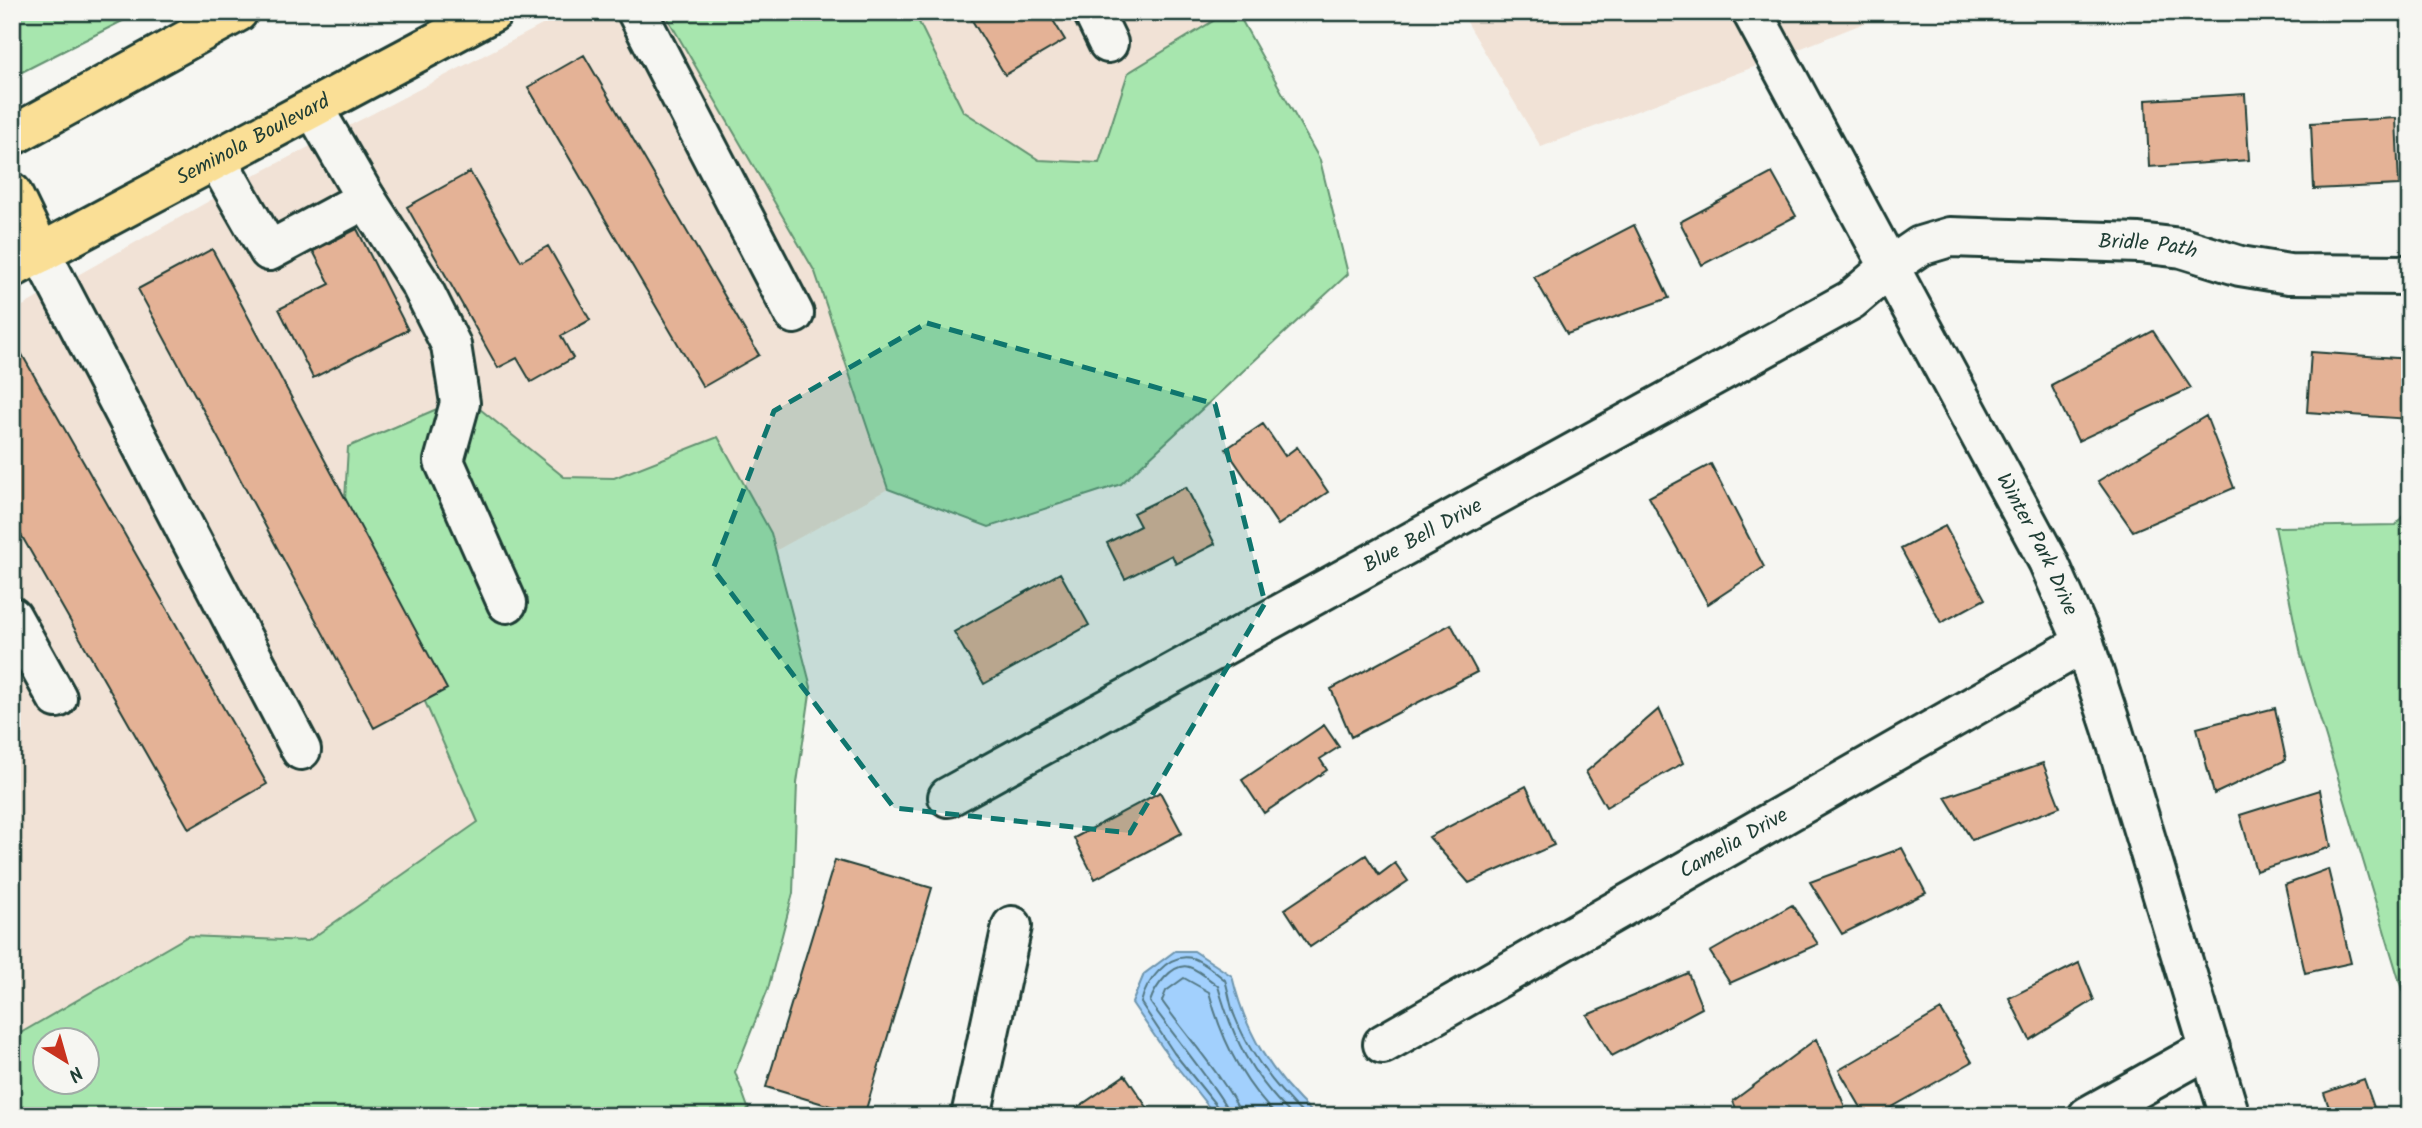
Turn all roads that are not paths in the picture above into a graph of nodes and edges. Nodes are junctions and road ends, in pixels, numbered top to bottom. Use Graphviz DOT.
graph roads {
  1 [pos="238,12"];
  2 [pos="493,12"];
  3 [pos="637,12"];
  4 [pos="1752,12"];
  5 [pos="314,108"];
  6 [pos="12,136"];
  7 [pos="217,160"];
  8 [pos="12,193"];
  9 [pos="366,199"];
  10 [pos="27,260"];
  11 [pos="1891,266"];
  12 [pos="2410,275"];
  13 [pos="794,314"];
  14 [pos="507,603"];
  15 [pos="12,617"];
  16 [pos="2084,643"];
  17 [pos="57,698"];
  18 [pos="301,750"];
  19 [pos="948,797"];
  20 [pos="1012,926"];
  21 [pos="1382,1044"];
  22 [pos="2210,1048"];
  23 [pos="971,1116"];
  24 [pos="2088,1116"];
  25 [pos="2230,1116"];
  1 -- 6 [label="main road"];
  2 -- 5 [label="main road, Seminola Boulevard"];
  3 -- 13 [label="street"];
  4 -- 11 [label="street, Winter Park Drive"];
  5 -- 7 [label="main road, Seminola Boulevard"];
  5 -- 9 [label="street"];
  7 -- 9 [label="street"];
  7 -- 10 [label="main road, Seminola Boulevard"];
  8 -- 10 [label="main road"];
  9 -- 14 [label="street"];
  10 -- 18 [label="street"];
  11 -- 12 [label="street, Bridle Path"];
  11 -- 16 [label="street, Winter Park Drive"];
  11 -- 19 [label="street, Blue Bell Drive"];
  15 -- 17 [label="street"];
  16 -- 21 [label="street, Camelia Drive"];
  16 -- 22 [label="street, Winter Park Drive"];
  20 -- 23 [label="street"];
  22 -- 24 [label="street"];
  22 -- 25 [label="street, Winter Park Drive"];
}
